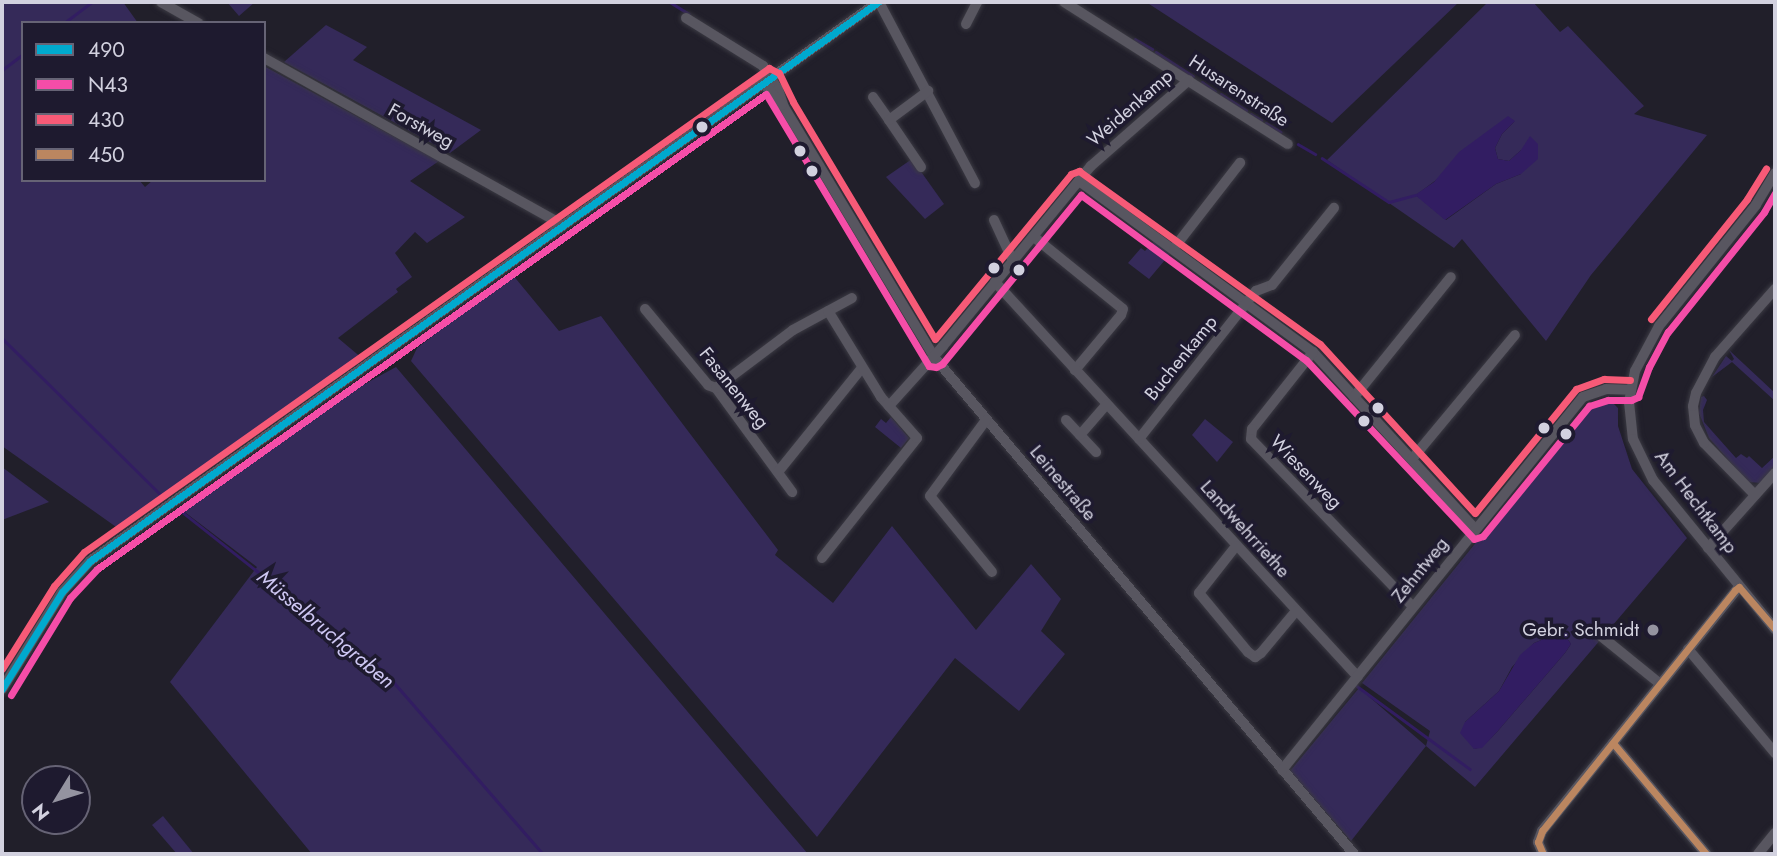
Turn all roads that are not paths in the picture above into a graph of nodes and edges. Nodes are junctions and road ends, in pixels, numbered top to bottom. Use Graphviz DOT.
graph roads {
  1 [pos="161,2"];
  2 [pos="879,2"];
  3 [pos="977,2"];
  4 [pos="1064,2"];
  5 [pos="686,18"];
  6 [pos="194,21"];
  7 [pos="966,24"];
  8 [pos="266,59"];
  9 [pos="767,80"];
  10 [pos="1189,80"];
  11 [pos="928,91"];
  12 [pos="873,97"];
  13 [pos="889,120"];
  14 [pos="1288,144"];
  15 [pos="1240,163"];
  16 [pos="921,167"];
  17 [pos="1775,173"];
  18 [pos="1079,181"];
  19 [pos="975,183"];
  20 [pos="1334,208"];
  21 [pos="994,220"];
  22 [pos="559,227"];
  23 [pos="1034,237"];
  24 [pos="1174,248"];
  25 [pos="1013,261"];
  26 [pos="1451,277"];
  27 [pos="995,282"];
  28 [pos="1775,289"];
  29 [pos="852,298"];
  30 [pos="1247,303"];
  31 [pos="645,309"];
  32 [pos="828,311"];
  33 [pos="1515,335"];
  34 [pos="1313,352"];
  35 [pos="934,357"];
  36 [pos="862,368"];
  37 [pos="1075,370"];
  38 [pos="716,388"];
  39 [pos="1630,390"];
  40 [pos="1354,397"];
  41 [pos="1106,405"];
  42 [pos="889,406"];
  43 [pos="986,420"];
  44 [pos="1066,420"];
  45 [pos="1080,435"];
  46 [pos="1139,439"];
  47 [pos="1096,452"];
  48 [pos="1412,459"];
  49 [pos="778,472"];
  50 [pos="1775,473"];
  51 [pos="792,492"];
  52 [pos="1755,495"];
  53 [pos="1475,529"];
  54 [pos="1236,546"];
  55 [pos="1707,548"];
  56 [pos="822,558"];
  57 [pos="992,572"];
  58 [pos="1739,587"];
  59 [pos="1413,607"];
  60 [pos="1296,611"];
  61 [pos="1775,629"];
  62 [pos="1601,636"];
  63 [pos="1688,649"];
  64 [pos="1358,677"];
  65 [pos="1659,683"];
  66 [pos="2,689"];
  67 [pos="1613,743"];
  68 [pos="1775,753"];
  69 [pos="1282,770"];
  70 [pos="1775,833"];
  71 [pos="1354,854"];
  72 [pos="1543,854"];
  73 [pos="1706,854"];
  74 [pos="1758,854"];
  1 -- 6 [label="street"];
  2 -- 9 [label="street"];
  2 -- 11 [label="street"];
  3 -- 7 [label="street"];
  4 -- 10 [label="street, Husarenstraße"];
  5 -- 9 [label="street"];
  8 -- 22 [label="street, Forstweg"];
  9 -- 22 [label="street"];
  9 -- 35 [label="street, Leinestraße"];
  10 -- 14 [label="street, Husarenstraße"];
  10 -- 18 [label="street, Weidenkamp"];
  11 -- 13 [label="street"];
  11 -- 19 [label="street"];
  12 -- 13 [label="street"];
  13 -- 16 [label="street"];
  15 -- 24 [label="street"];
  17 -- 39 [label="street, Am Hechtkamp"];
  18 -- 23 [label="street, Weidenkamp"];
  18 -- 24 [label="street"];
  20 -- 30 [label="street, Buchenkamp"];
  21 -- 25 [label="street"];
  22 -- 66 [label="street"];
  23 -- 25 [label="street, Weidenkamp"];
  23 -- 37 [label="street"];
  24 -- 30 [label="street"];
  25 -- 27 [label="street, Weidenkamp"];
  26 -- 40 [label="street"];
  27 -- 35 [label="street, Weidenkamp"];
  27 -- 37 [label="street, Landwehrriethe"];
  28 -- 52 [label="street"];
  29 -- 32 [label="street"];
  30 -- 34 [label="street"];
  30 -- 46 [label="street, Buchenkamp"];
  31 -- 38 [label="street, Fasanenweg"];
  32 -- 36 [label="street"];
  32 -- 38 [label="street"];
  33 -- 48 [label="street"];
  34 -- 40 [label="street"];
  34 -- 59 [label="street, Wiesenweg"];
  35 -- 42 [label="street, Weidenkamp"];
  35 -- 43 [label="street, Leinestraße"];
  36 -- 42 [label="street"];
  36 -- 49 [label="street"];
  37 -- 41 [label="street, Landwehrriethe"];
  38 -- 49 [label="street, Fasanenweg"];
  39 -- 53 [label="street, Zehntweg"];
  39 -- 55 [label="street, Am Hechtkamp"];
  40 -- 48 [label="street"];
  41 -- 45 [label="street"];
  41 -- 46 [label="street, Landwehrriethe"];
  42 -- 56 [label="street"];
  43 -- 57 [label="street"];
  43 -- 69 [label="street, Leinestraße"];
  44 -- 45 [label="street"];
  45 -- 47 [label="street"];
  46 -- 54 [label="street, Landwehrriethe"];
  48 -- 53 [label="street"];
  49 -- 51 [label="street, Fasanenweg"];
  50 -- 52 [label="street"];
  52 -- 55 [label="street"];
  53 -- 59 [label="street, Zehntweg"];
  54 -- 60 [label="street, Landwehrriethe"];
  54 -- 60 [label="street"];
  55 -- 58 [label="street, Am Hechtkamp"];
  58 -- 61 [label="street, Am Hechtkamp"];
  58 -- 63 [label="street"];
  59 -- 64 [label="street, Zehntweg"];
  60 -- 64 [label="street, Landwehrriethe"];
  62 -- 65 [label="street"];
  63 -- 65 [label="street"];
  63 -- 68 [label="street"];
  64 -- 69 [label="street, Zehntweg"];
  65 -- 67 [label="street"];
  67 -- 72 [label="street"];
  67 -- 73 [label="street"];
  69 -- 71 [label="street, Leinestraße"];
  70 -- 74 [label="street"];
}
